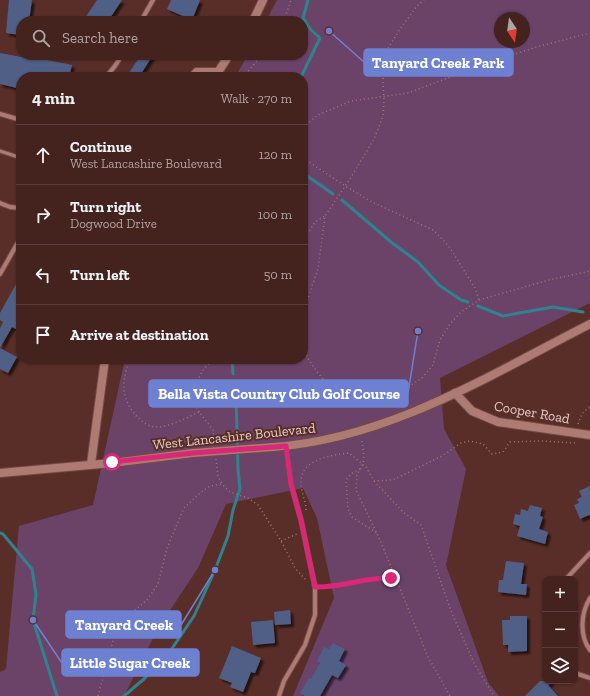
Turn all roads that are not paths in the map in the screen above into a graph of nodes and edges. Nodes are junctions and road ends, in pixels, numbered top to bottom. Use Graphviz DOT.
graph roads {
  1 [pos="153,0"];
  2 [pos="263,0"];
  3 [pos="144,16"];
  4 [pos="255,16"];
  5 [pos="119,60"];
  6 [pos="226,60"];
  7 [pos="110,72"];
  8 [pos="194,72"];
  9 [pos="210,72"];
  10 [pos="218,72"];
  11 [pos="0,114"];
  12 [pos="16,119"];
  13 [pos="0,151"];
  14 [pos="16,156"];
  15 [pos="0,203"];
  16 [pos="16,208"];
  17 [pos="16,247"];
  18 [pos="0,274"];
  19 [pos="590,324"];
  20 [pos="104,364"];
  21 [pos="455,394"];
  22 [pos="590,435"];
  23 [pos="286,446"];
  24 [pos="91,464"];
  25 [pos="0,473"];
  26 [pos="590,553"];
  27 [pos="569,576"];
  28 [pos="590,598"];
  29 [pos="590,650"];
  30 [pos="578,674"];
  31 [pos="590,678"];
  32 [pos="279,696"];
  1 -- 3 [label="street"];
  2 -- 4 [label="main road"];
  5 -- 7 [label="street"];
  6 -- 10 [label="main road"];
  8 -- 9 [label="street"];
  11 -- 12 [label="street"];
  13 -- 14 [label="lane"];
  15 -- 16 [label="street"];
  17 -- 18 [label="street"];
  19 -- 21 [label="main road, West Lancashire Boulevard"];
  20 -- 24 [label="main road"];
  21 -- 22 [label="main road, Cooper Road"];
  21 -- 23 [label="main road, West Lancashire Boulevard"];
  23 -- 24 [label="main road, West Lancashire Boulevard, bridge"];
  23 -- 32 [label="street"];
  24 -- 25 [label="main road, West Lancashire Boulevard"];
  26 -- 27 [label="street"];
  28 -- 29 [label="street"];
  30 -- 31 [label="street"];
}
